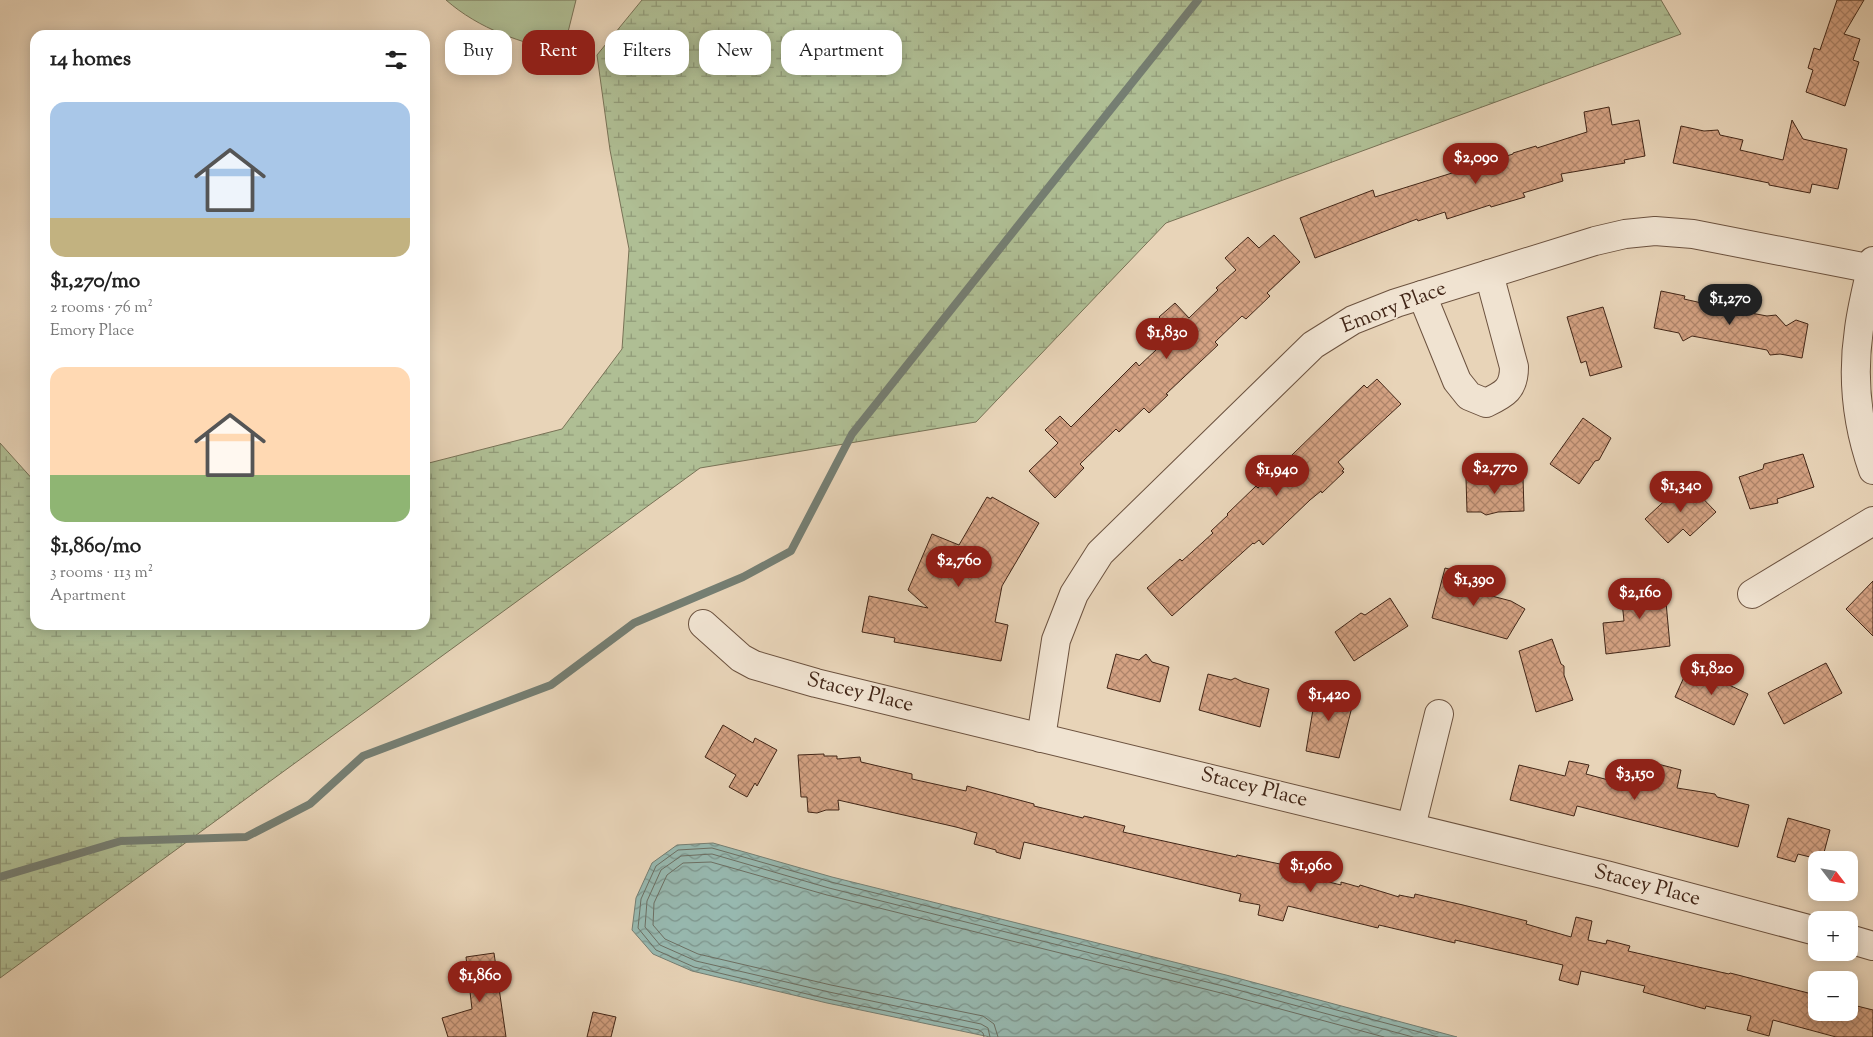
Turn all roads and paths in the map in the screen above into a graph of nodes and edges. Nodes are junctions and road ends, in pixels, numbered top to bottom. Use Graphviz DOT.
graph roads {
  1 [pos="1872,266"];
  2 [pos="1489,274"];
  3 [pos="1422,295"];
  4 [pos="1873,470"];
  5 [pos="1873,521"];
  6 [pos="1752,594"];
  7 [pos="703,624"];
  8 [pos="1439,714"];
  9 [pos="1041,738"];
  10 [pos="1411,827"];
  11 [pos="1808,929"];
  12 [pos="1858,942"];
  13 [pos="1873,946"];
  1 -- 2 [label="street, Emory Place"];
  1 -- 4 [label="street"];
  2 -- 3 [label="street, Emory Place"];
  2 -- 3 [label="street"];
  3 -- 9 [label="street, Emory Place"];
  5 -- 6 [label="street"];
  7 -- 9 [label="street, Stacey Place"];
  8 -- 10 [label="street"];
  9 -- 10 [label="street, Stacey Place"];
  10 -- 11 [label="street, Stacey Place"];
  12 -- 13 [label="street"];
}
